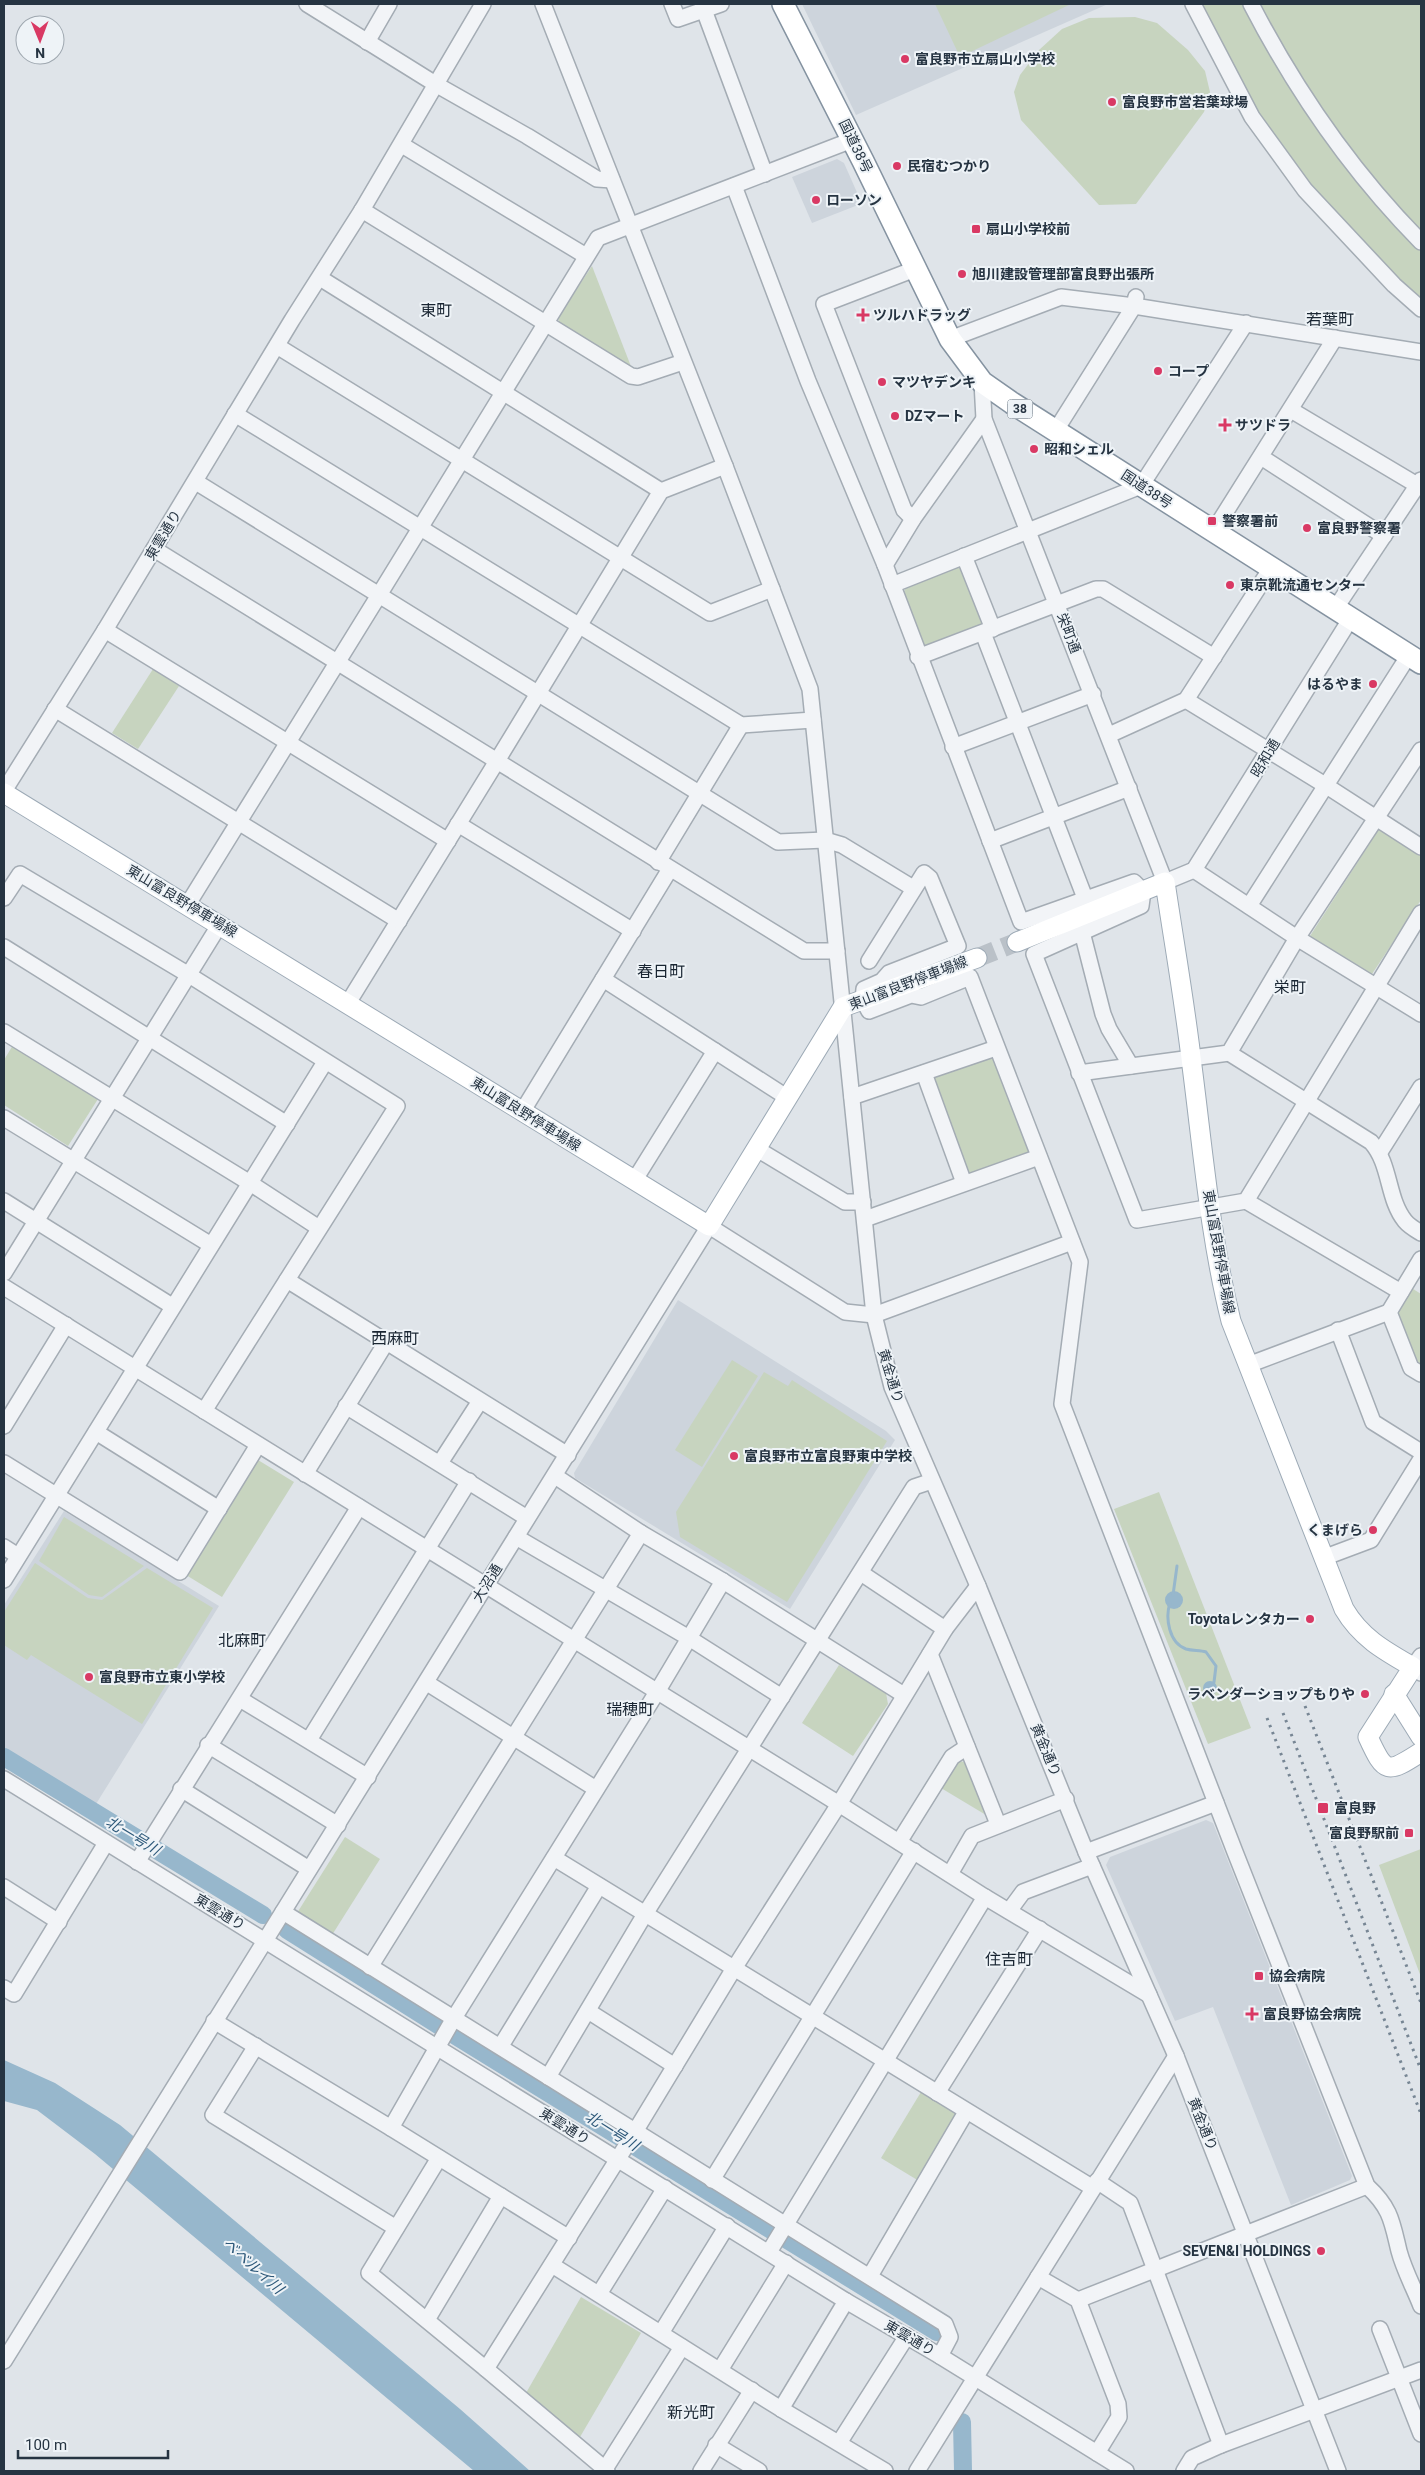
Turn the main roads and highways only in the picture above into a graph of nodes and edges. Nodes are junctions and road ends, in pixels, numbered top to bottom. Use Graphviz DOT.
graph roads {
  1 [pos="783,4"];
  2 [pos="1415,659"];
  3 [pos="4,792"];
  4 [pos="1017,942"];
  5 [pos="977,958"];
  6 [pos="1419,1665"];
  7 [pos="1394,1694"];
  8 [pos="1421,1737"];
  9 [pos="1421,1752"];
  1 -- 2 [label="highway, 国道38号 / 38"];
  3 -- 5 [label="main road, 東山富良野停車場線"];
  4 -- 6 [label="main road, 東山富良野停車場線"];
  6 -- 7 [label="main road, 東山富良野停車場線"];
  7 -- 8 [label="main road"];
  7 -- 9 [label="main road, 東山富良野停車場線"];
}
